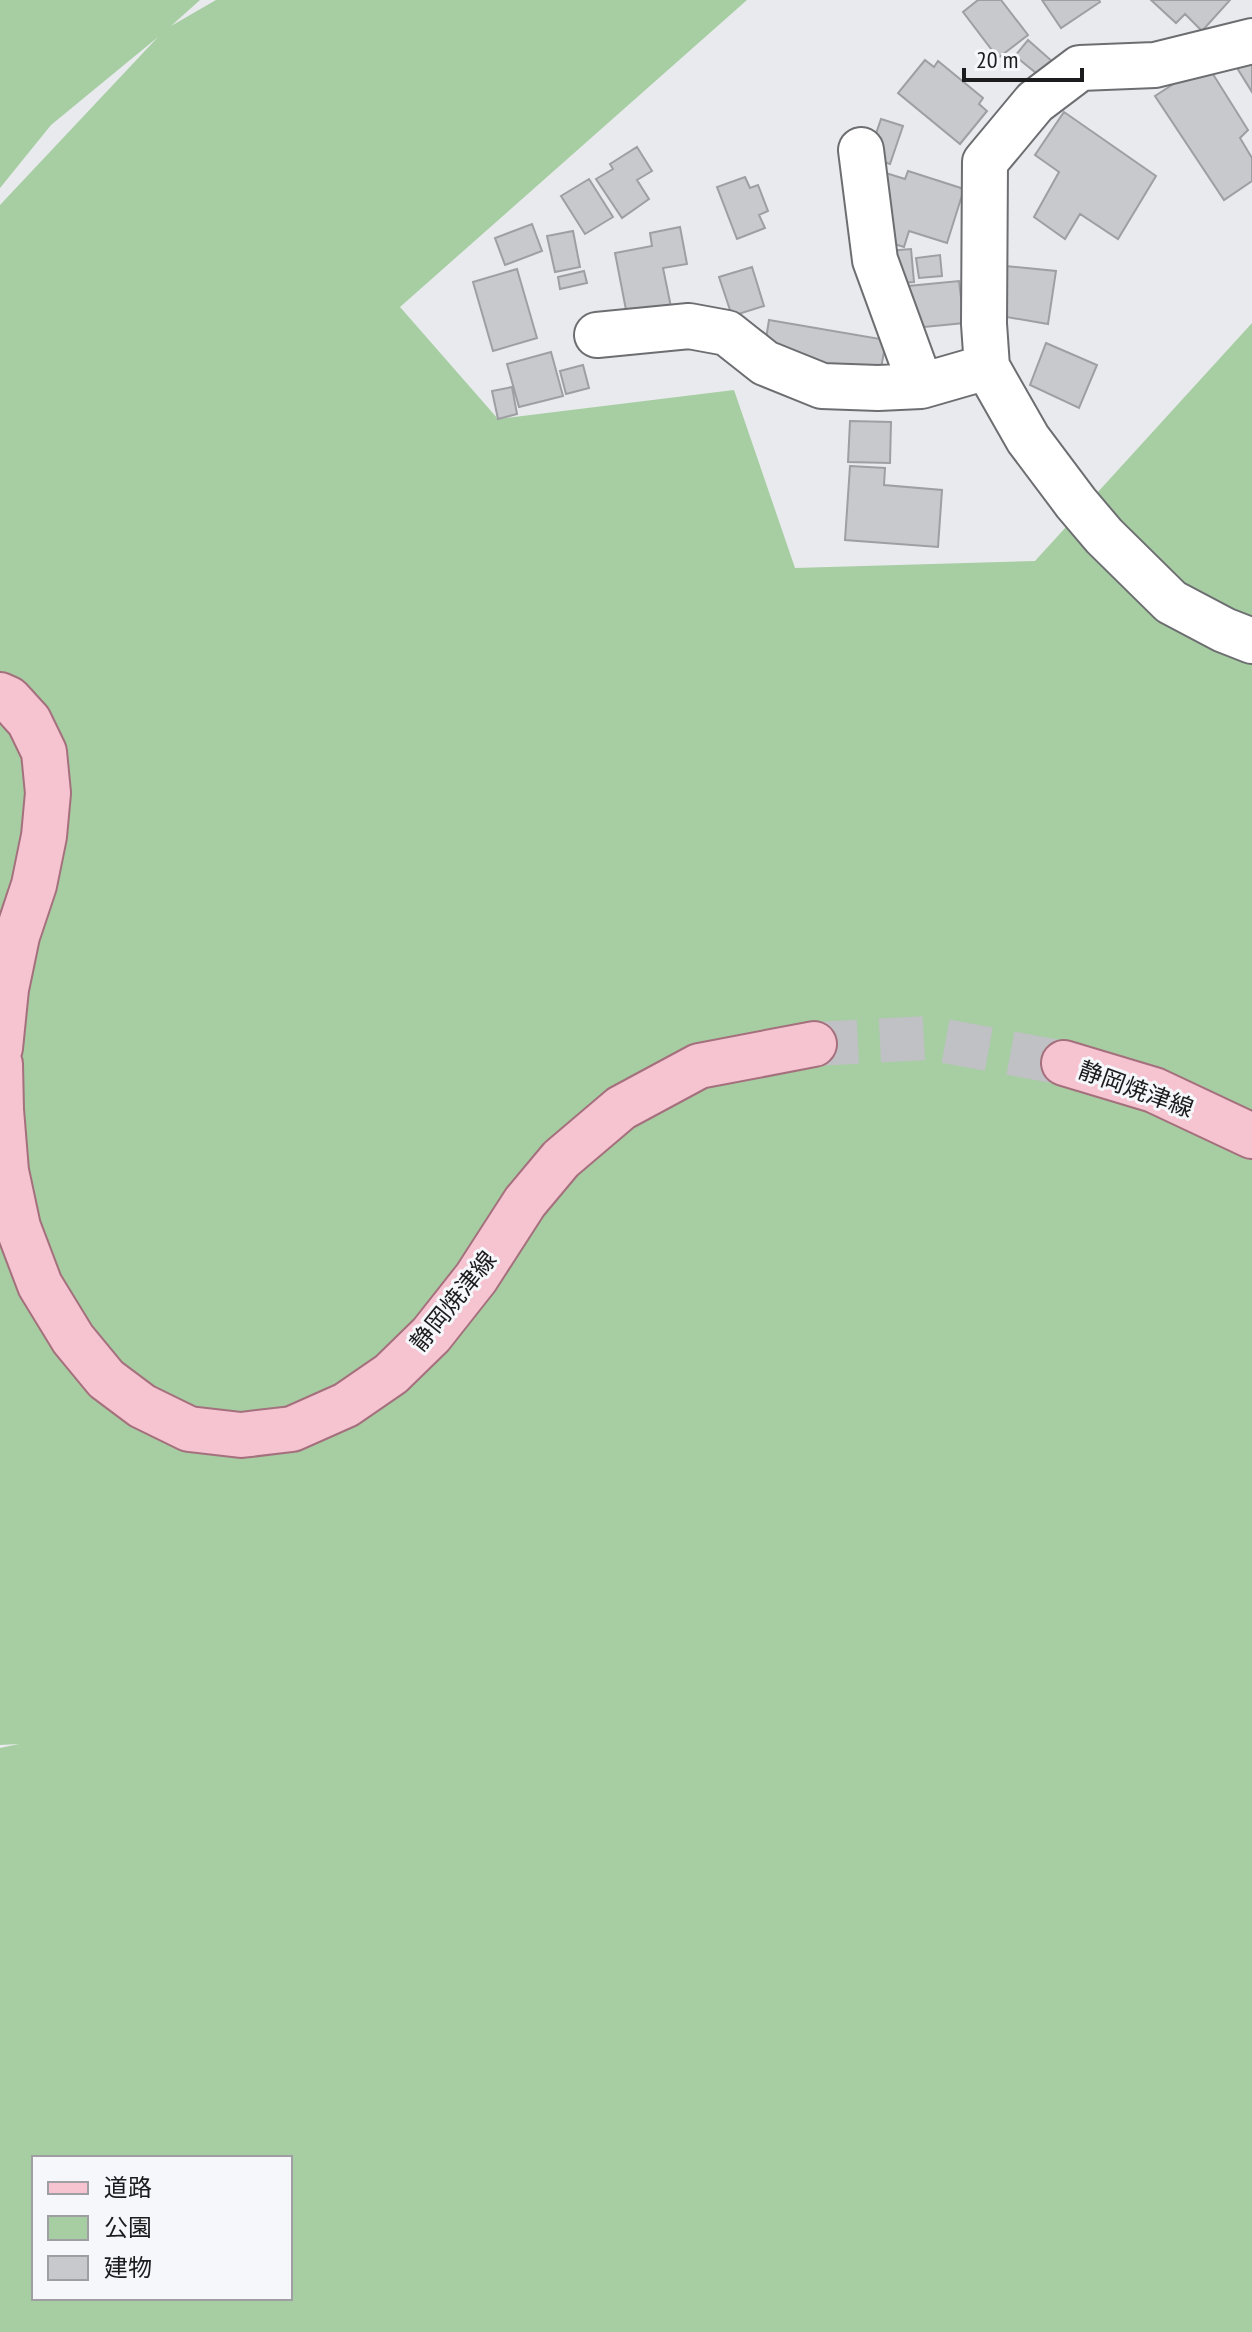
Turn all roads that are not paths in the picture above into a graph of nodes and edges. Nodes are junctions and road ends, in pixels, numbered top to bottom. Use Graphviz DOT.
graph roads {
  1 [pos="1252,41"];
  2 [pos="861,150"];
  3 [pos="597,335"];
  4 [pos="987,367"];
  5 [pos="921,386"];
  6 [pos="1252,641"];
  7 [pos="0,695"];
  8 [pos="814,1044"];
  9 [pos="0,1048"];
  10 [pos="1064,1063"];
  11 [pos="0,1064"];
  12 [pos="1252,1136"];
  1 -- 4 [label="street"];
  2 -- 5 [label="street"];
  3 -- 5 [label="street"];
  4 -- 5 [label="street"];
  4 -- 6 [label="street"];
  7 -- 9 [label="main road"];
  8 -- 11 [label="main road, 静岡焼津線"];
  10 -- 12 [label="main road, 静岡焼津線"];
}
